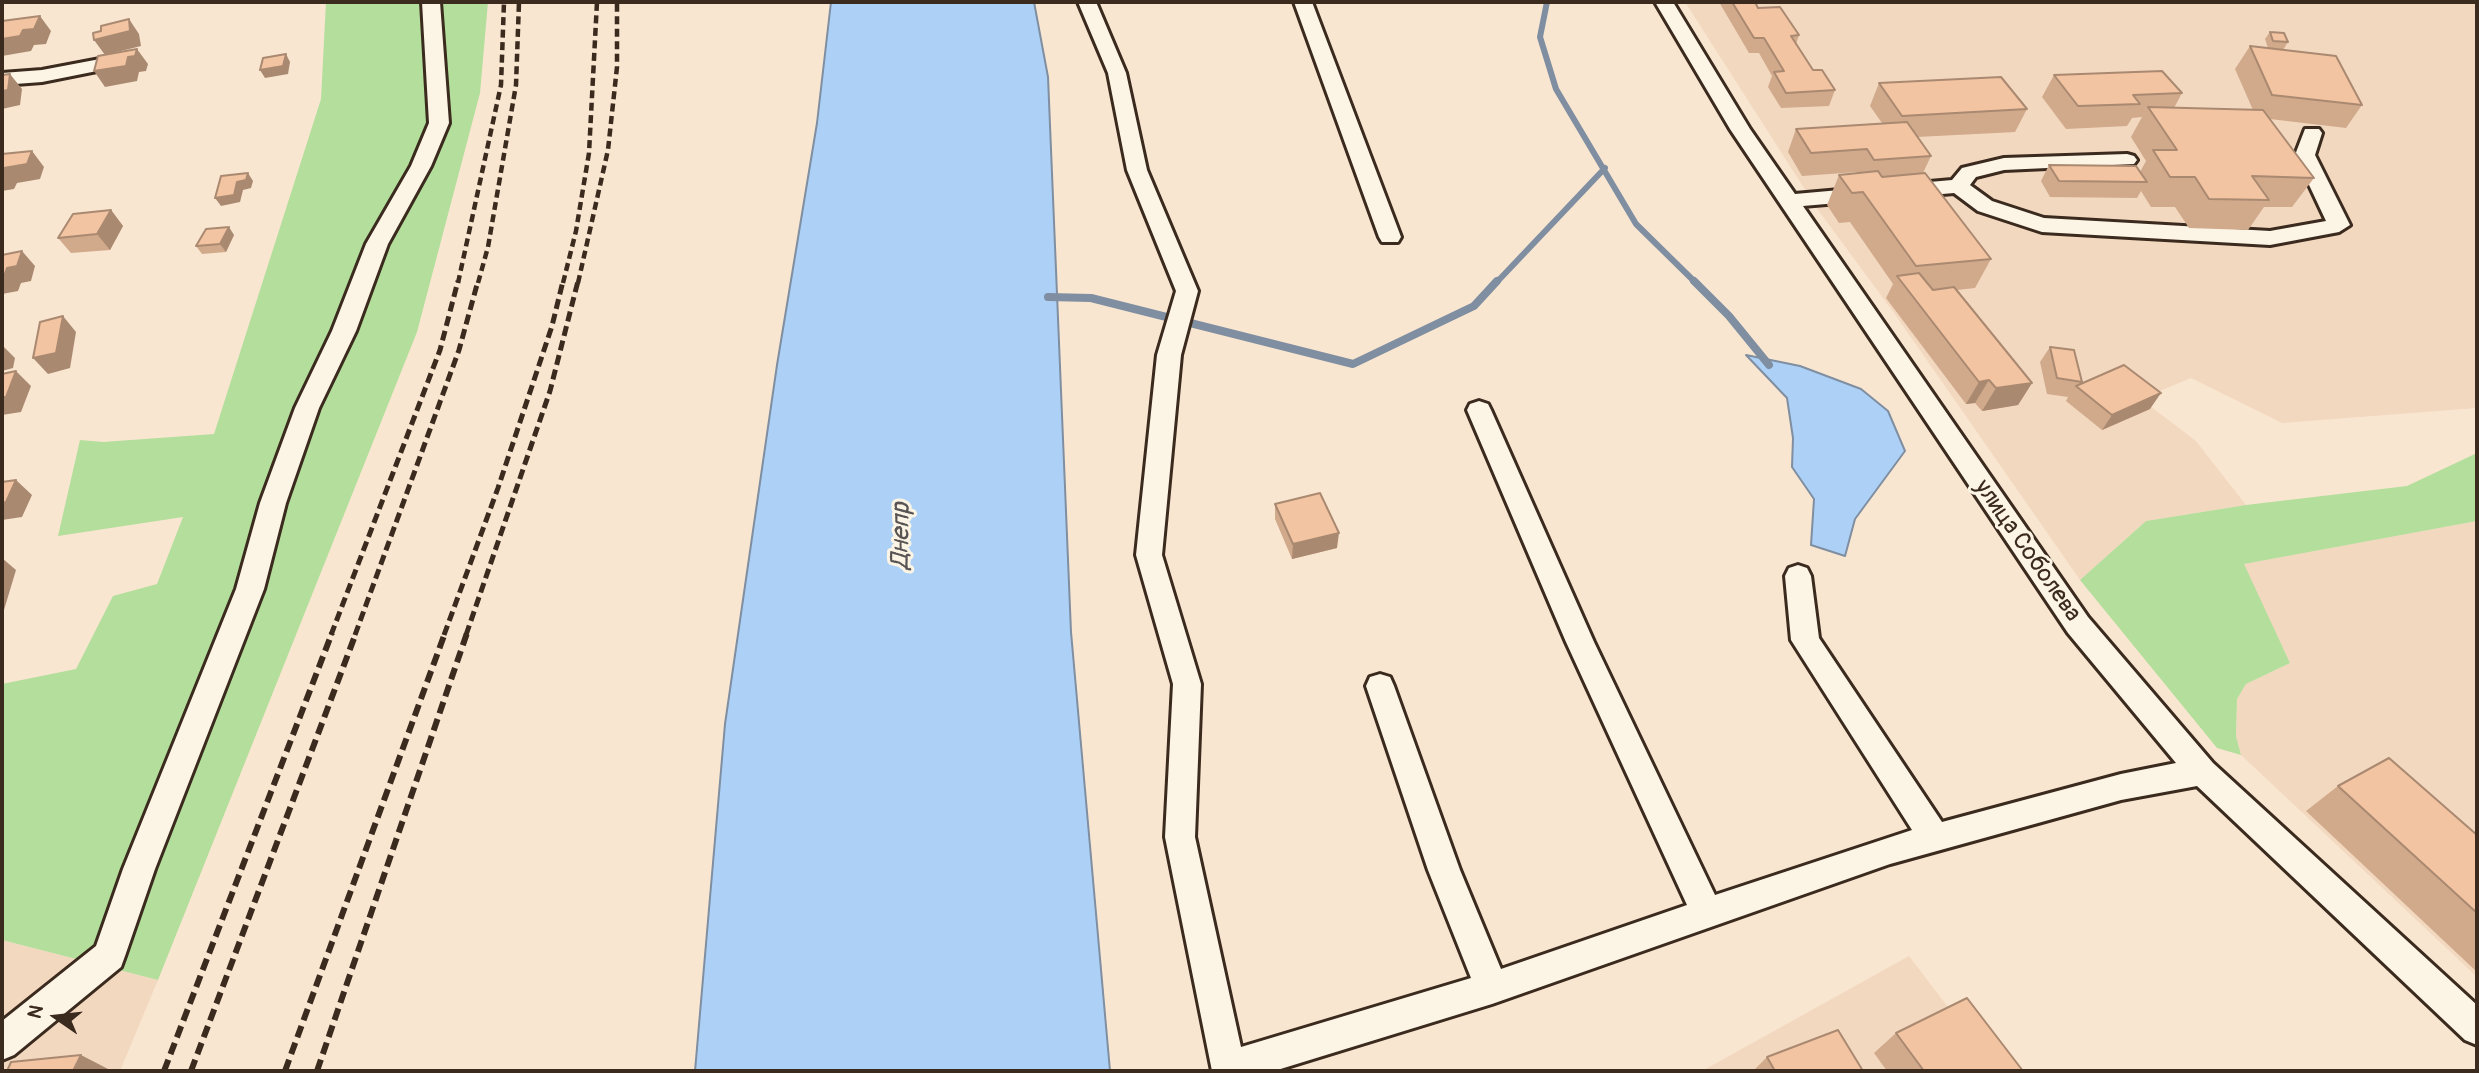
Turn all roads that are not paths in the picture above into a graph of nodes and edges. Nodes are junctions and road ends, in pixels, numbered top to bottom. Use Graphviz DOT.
graph roads {
  1 [pos="431,2"];
  2 [pos="1087,2"];
  3 [pos="1303,2"];
  4 [pos="1664,2"];
  5 [pos="100,65"];
  6 [pos="2,79"];
  7 [pos="2312,133"];
  8 [pos="2127,160"];
  9 [pos="1958,186"];
  10 [pos="1788,201"];
  11 [pos="1390,237"];
  12 [pos="1479,410"];
  13 [pos="1798,576"];
  14 [pos="1380,686"];
  15 [pos="2202,772"];
  16 [pos="1935,838"];
  17 [pos="1707,913"];
  18 [pos="1492,988"];
  19 [pos="2477,1028"];
  20 [pos="2,1043"];
  1 -- 20 [label="street"];
  2 -- 18 [label="street"];
  3 -- 11 [label="street"];
  4 -- 10 [label="street, улица Соболева"];
  5 -- 6 [label="street"];
  7 -- 9 [label="street"];
  8 -- 9 [label="street"];
  9 -- 10 [label="street"];
  10 -- 15 [label="street, улица Соболева"];
  12 -- 17 [label="street"];
  13 -- 16 [label="street"];
  14 -- 18 [label="street"];
  15 -- 16 [label="street"];
  15 -- 19 [label="street, улица Соболева"];
  16 -- 17 [label="street"];
  17 -- 18 [label="street"];
}
